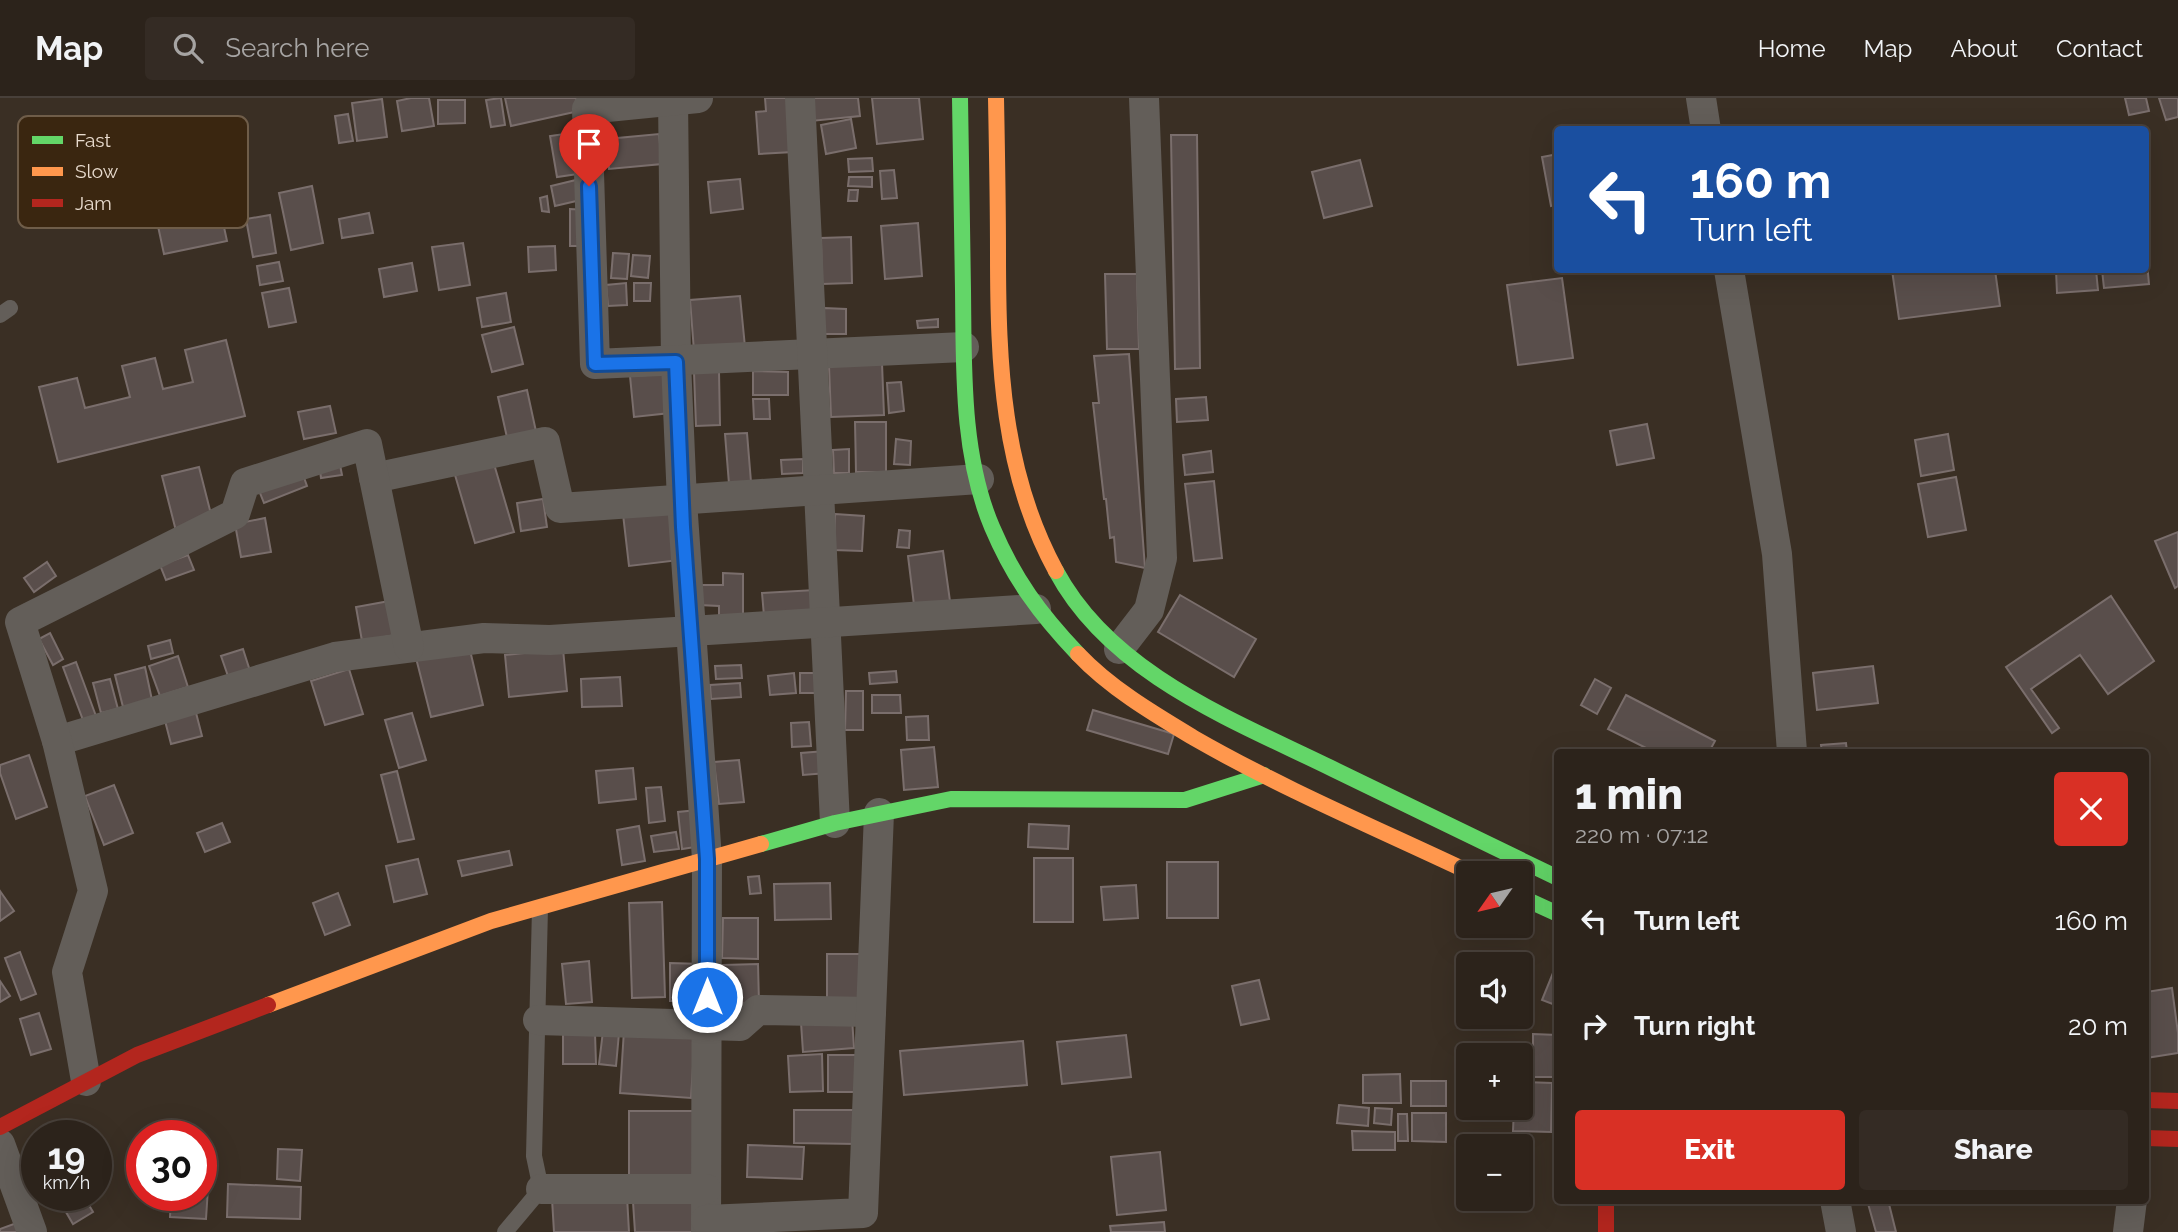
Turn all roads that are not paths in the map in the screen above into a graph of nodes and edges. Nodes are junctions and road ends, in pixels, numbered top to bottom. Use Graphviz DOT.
graph roads {
  1 [pos="800,98"];
  2 [pos="960,98"];
  3 [pos="996,98"];
  4 [pos="1144,98"];
  5 [pos="1700,98"];
  6 [pos="681,99"];
  7 [pos="1705,126"];
  8 [pos="1730,273"];
  9 [pos="964,347"];
  10 [pos="813,353"];
  11 [pos="676,362"];
  12 [pos="374,478"];
  13 [pos="979,479"];
  14 [pos="819,491"];
  15 [pos="682,501"];
  16 [pos="1036,609"];
  17 [pos="825,623"];
  18 [pos="690,632"];
  19 [pos="409,648"];
  20 [pos="1119,649"];
  21 [pos="57,741"];
  22 [pos="1792,749"];
  23 [pos="1264,775"];
  24 [pos="879,813"];
  25 [pos="835,823"];
  26 [pos="1451,845"];
  27 [pos="707,859"];
  28 [pos="1462,861"];
  29 [pos="1554,877"];
  30 [pos="1533,903"];
  31 [pos="540,907"];
  32 [pos="1554,912"];
  33 [pos="871,1012"];
  34 [pos="538,1020"];
  35 [pos="707,1025"];
  36 [pos="86,1081"];
  37 [pos="2149,1100"];
  38 [pos="2178,1101"];
  39 [pos="0,1127"];
  40 [pos="2149,1138"];
  41 [pos="2178,1139"];
  42 [pos="0,1144"];
  43 [pos="541,1189"];
  44 [pos="706,1189"];
  45 [pos="1606,1204"];
  46 [pos="1836,1204"];
  47 [pos="2132,1204"];
  48 [pos="865,1222"];
  49 [pos="706,1226"];
  50 [pos="1603,1230"];
  51 [pos="32,1232"];
  52 [pos="505,1232"];
  53 [pos="1840,1232"];
  54 [pos="2128,1232"];
  1 -- 10 [label="street"];
  2 -- 9 [label="main road"];
  3 -- 20 [label="main road"];
  4 -- 20 [label="street"];
  5 -- 7 [label="street"];
  6 -- 11 [label="street"];
  6 -- 11 [label="street"];
  8 -- 22 [label="street"];
  9 -- 10 [label="street"];
  9 -- 13 [label="main road"];
  10 -- 11 [label="street"];
  10 -- 14 [label="street"];
  11 -- 15 [label="street"];
  12 -- 15 [label="street"];
  12 -- 19 [label="street"];
  12 -- 21 [label="street"];
  13 -- 14 [label="street"];
  13 -- 16 [label="main road"];
  14 -- 15 [label="street"];
  14 -- 17 [label="street"];
  15 -- 18 [label="street"];
  16 -- 17 [label="street"];
  16 -- 23 [label="main road"];
  17 -- 18 [label="street"];
  17 -- 25 [label="street"];
  18 -- 19 [label="street"];
  18 -- 27 [label="street"];
  19 -- 21 [label="street"];
  20 -- 26 [label="main road"];
  21 -- 36 [label="street"];
  23 -- 24 [label="main road"];
  23 -- 26 [label="main road"];
  24 -- 25 [label="main road"];
  24 -- 33 [label="street"];
  25 -- 27 [label="main road"];
  26 -- 28 [label="main road"];
  26 -- 29 [label="main road"];
  27 -- 31 [label="main road"];
  27 -- 35 [label="street"];
  30 -- 32 [label="main road"];
  31 -- 34 [label="lane"];
  31 -- 36 [label="main road"];
  33 -- 35 [label="street"];
  33 -- 48 [label="street"];
  34 -- 35 [label="street"];
  34 -- 43 [label="lane"];
  35 -- 44 [label="street"];
  36 -- 39 [label="main road"];
  37 -- 38 [label="main road"];
  40 -- 41 [label="main road"];
  42 -- 51 [label="street"];
  43 -- 44 [label="street"];
  43 -- 52 [label="lane"];
  44 -- 49 [label="street"];
  45 -- 50 [label="main road"];
  46 -- 53 [label="street"];
  47 -- 54 [label="street"];
  48 -- 49 [label="street"];
}
